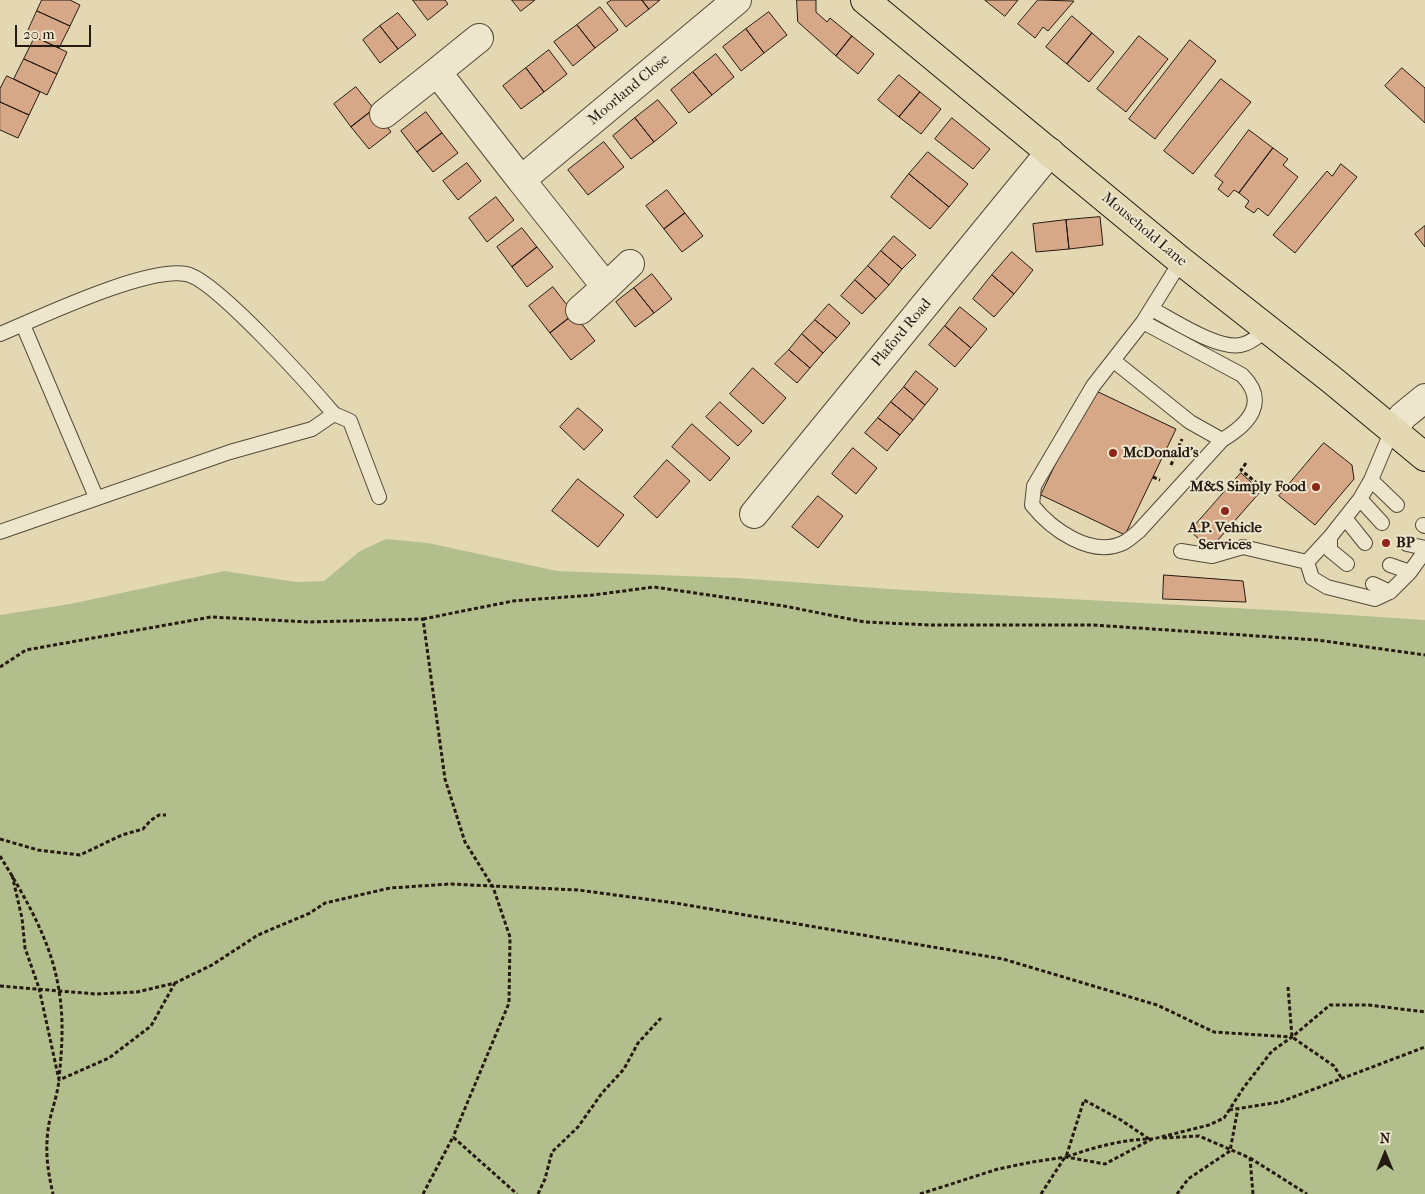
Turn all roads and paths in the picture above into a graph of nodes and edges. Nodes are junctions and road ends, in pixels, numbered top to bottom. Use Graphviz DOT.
graph roads {
  1 [pos="737,0"];
  2 [pos="866,0"];
  3 [pos="479,38"];
  4 [pos="437,72"];
  5 [pos="384,114"];
  6 [pos="1050,152"];
  7 [pos="521,180"];
  8 [pos="1181,261"];
  9 [pos="630,264"];
  10 [pos="606,287"];
  11 [pos="1152,309"];
  12 [pos="580,310"];
  13 [pos="1143,322"];
  14 [pos="23,325"];
  15 [pos="1267,330"];
  16 [pos="0,334"];
  17 [pos="1114,361"];
  18 [pos="1425,398"];
  19 [pos="334,414"];
  20 [pos="1190,422"];
  21 [pos="1392,430"];
  22 [pos="1222,440"];
  23 [pos="1425,457"];
  24 [pos="1246,463"];
  25 [pos="1167,473"];
  26 [pos="1153,477"];
  27 [pos="1372,480"];
  28 [pos="1164,481"];
  29 [pos="1257,488"];
  30 [pos="96,497"];
  31 [pos="379,497"];
  32 [pos="1360,499"];
  33 [pos="1397,506"];
  34 [pos="754,514"];
  35 [pos="1345,518"];
  36 [pos="1382,523"];
  37 [pos="0,532"];
  38 [pos="1330,537"];
  39 [pos="1364,543"];
  40 [pos="1407,544"];
  41 [pos="1425,550"];
  42 [pos="1181,552"];
  43 [pos="1307,562"];
  44 [pos="1347,564"];
  45 [pos="1390,565"];
  46 [pos="1410,572"];
  47 [pos="1373,584"];
  48 [pos="1390,592"];
  49 [pos="423,619"];
  50 [pos="1425,655"];
  51 [pos="0,667"];
  52 [pos="166,815"];
  53 [pos="0,839"];
  54 [pos="0,856"];
  55 [pos="12,875"];
  56 [pos="493,887"];
  57 [pos="175,983"];
  58 [pos="0,986"];
  59 [pos="1288,987"];
  60 [pos="39,988"];
  61 [pos="59,991"];
  62 [pos="1425,1012"];
  63 [pos="661,1018"];
  64 [pos="1292,1037"];
  65 [pos="1425,1047"];
  66 [pos="1342,1079"];
  67 [pos="59,1080"];
  68 [pos="1238,1108"];
  69 [pos="1229,1110"];
  70 [pos="453,1137"];
  71 [pos="1151,1139"];
  72 [pos="1230,1151"];
  73 [pos="1066,1156"];
  74 [pos="1250,1158"];
  75 [pos="53,1194"];
  76 [pos="423,1194"];
  77 [pos="517,1194"];
  78 [pos="538,1194"];
  79 [pos="920,1194"];
  80 [pos="1041,1194"];
  81 [pos="1177,1194"];
  82 [pos="1253,1194"];
  83 [pos="1307,1194"];
  1 -- 7 [label="street, Moorland Close"];
  2 -- 6 [label="highway, Mousehold Lane"];
  3 -- 4 [label="street"];
  4 -- 5 [label="street"];
  4 -- 7 [label="street"];
  6 -- 8 [label="highway, Mousehold Lane"];
  6 -- 34 [label="street, Plaford Road"];
  7 -- 10 [label="street"];
  8 -- 11 [label="lane"];
  8 -- 15 [label="highway, Mousehold Lane"];
  9 -- 10 [label="street"];
  10 -- 12 [label="street"];
  11 -- 13 [label="lane"];
  11 -- 15 [label="lane"];
  13 -- 17 [label="lane"];
  13 -- 22 [label="lane"];
  14 -- 16 [label="lane"];
  14 -- 19 [label="lane"];
  14 -- 30 [label="lane"];
  15 -- 21 [label="highway, Mousehold Lane"];
  17 -- 20 [label="lane"];
  17 -- 22 [label="lane"];
  18 -- 21 [label="street"];
  19 -- 30 [label="lane"];
  19 -- 31 [label="lane"];
  20 -- 22 [label="lane"];
  20 -- 25 [label="path"];
  21 -- 23 [label="highway, Mousehold Lane"];
  21 -- 27 [label="lane"];
  24 -- 29 [label="path"];
  26 -- 28 [label="path"];
  27 -- 32 [label="lane"];
  27 -- 33 [label="lane"];
  30 -- 37 [label="lane"];
  32 -- 35 [label="lane"];
  32 -- 36 [label="lane"];
  35 -- 38 [label="lane"];
  35 -- 39 [label="lane"];
  38 -- 43 [label="lane"];
  38 -- 44 [label="lane"];
  40 -- 41 [label="lane"];
  41 -- 46 [label="lane"];
  42 -- 43 [label="lane"];
  43 -- 48 [label="lane"];
  45 -- 46 [label="lane"];
  46 -- 48 [label="lane"];
  47 -- 48 [label="lane"];
  49 -- 50 [label="path"];
  49 -- 51 [label="path"];
  49 -- 56 [label="path"];
  52 -- 53 [label="path"];
  54 -- 55 [label="path"];
  55 -- 60 [label="path"];
  55 -- 61 [label="path"];
  56 -- 57 [label="path"];
  56 -- 64 [label="path"];
  56 -- 70 [label="path"];
  57 -- 61 [label="path"];
  57 -- 67 [label="path"];
  58 -- 60 [label="path"];
  59 -- 64 [label="path"];
  60 -- 61 [label="path"];
  60 -- 67 [label="path"];
  61 -- 67 [label="path"];
  62 -- 64 [label="path"];
  63 -- 78 [label="path"];
  64 -- 66 [label="path"];
  64 -- 69 [label="path"];
  65 -- 66 [label="path"];
  66 -- 68 [label="path"];
  67 -- 75 [label="path"];
  68 -- 69 [label="path"];
  68 -- 72 [label="path"];
  69 -- 71 [label="path"];
  70 -- 76 [label="path"];
  70 -- 77 [label="path"];
  71 -- 72 [label="path"];
  71 -- 73 [label="path"];
  71 -- 73 [label="path"];
  71 -- 73 [label="path"];
  72 -- 74 [label="path"];
  72 -- 81 [label="path"];
  73 -- 79 [label="path"];
  73 -- 80 [label="path"];
  74 -- 82 [label="path"];
  74 -- 83 [label="path"];
}
